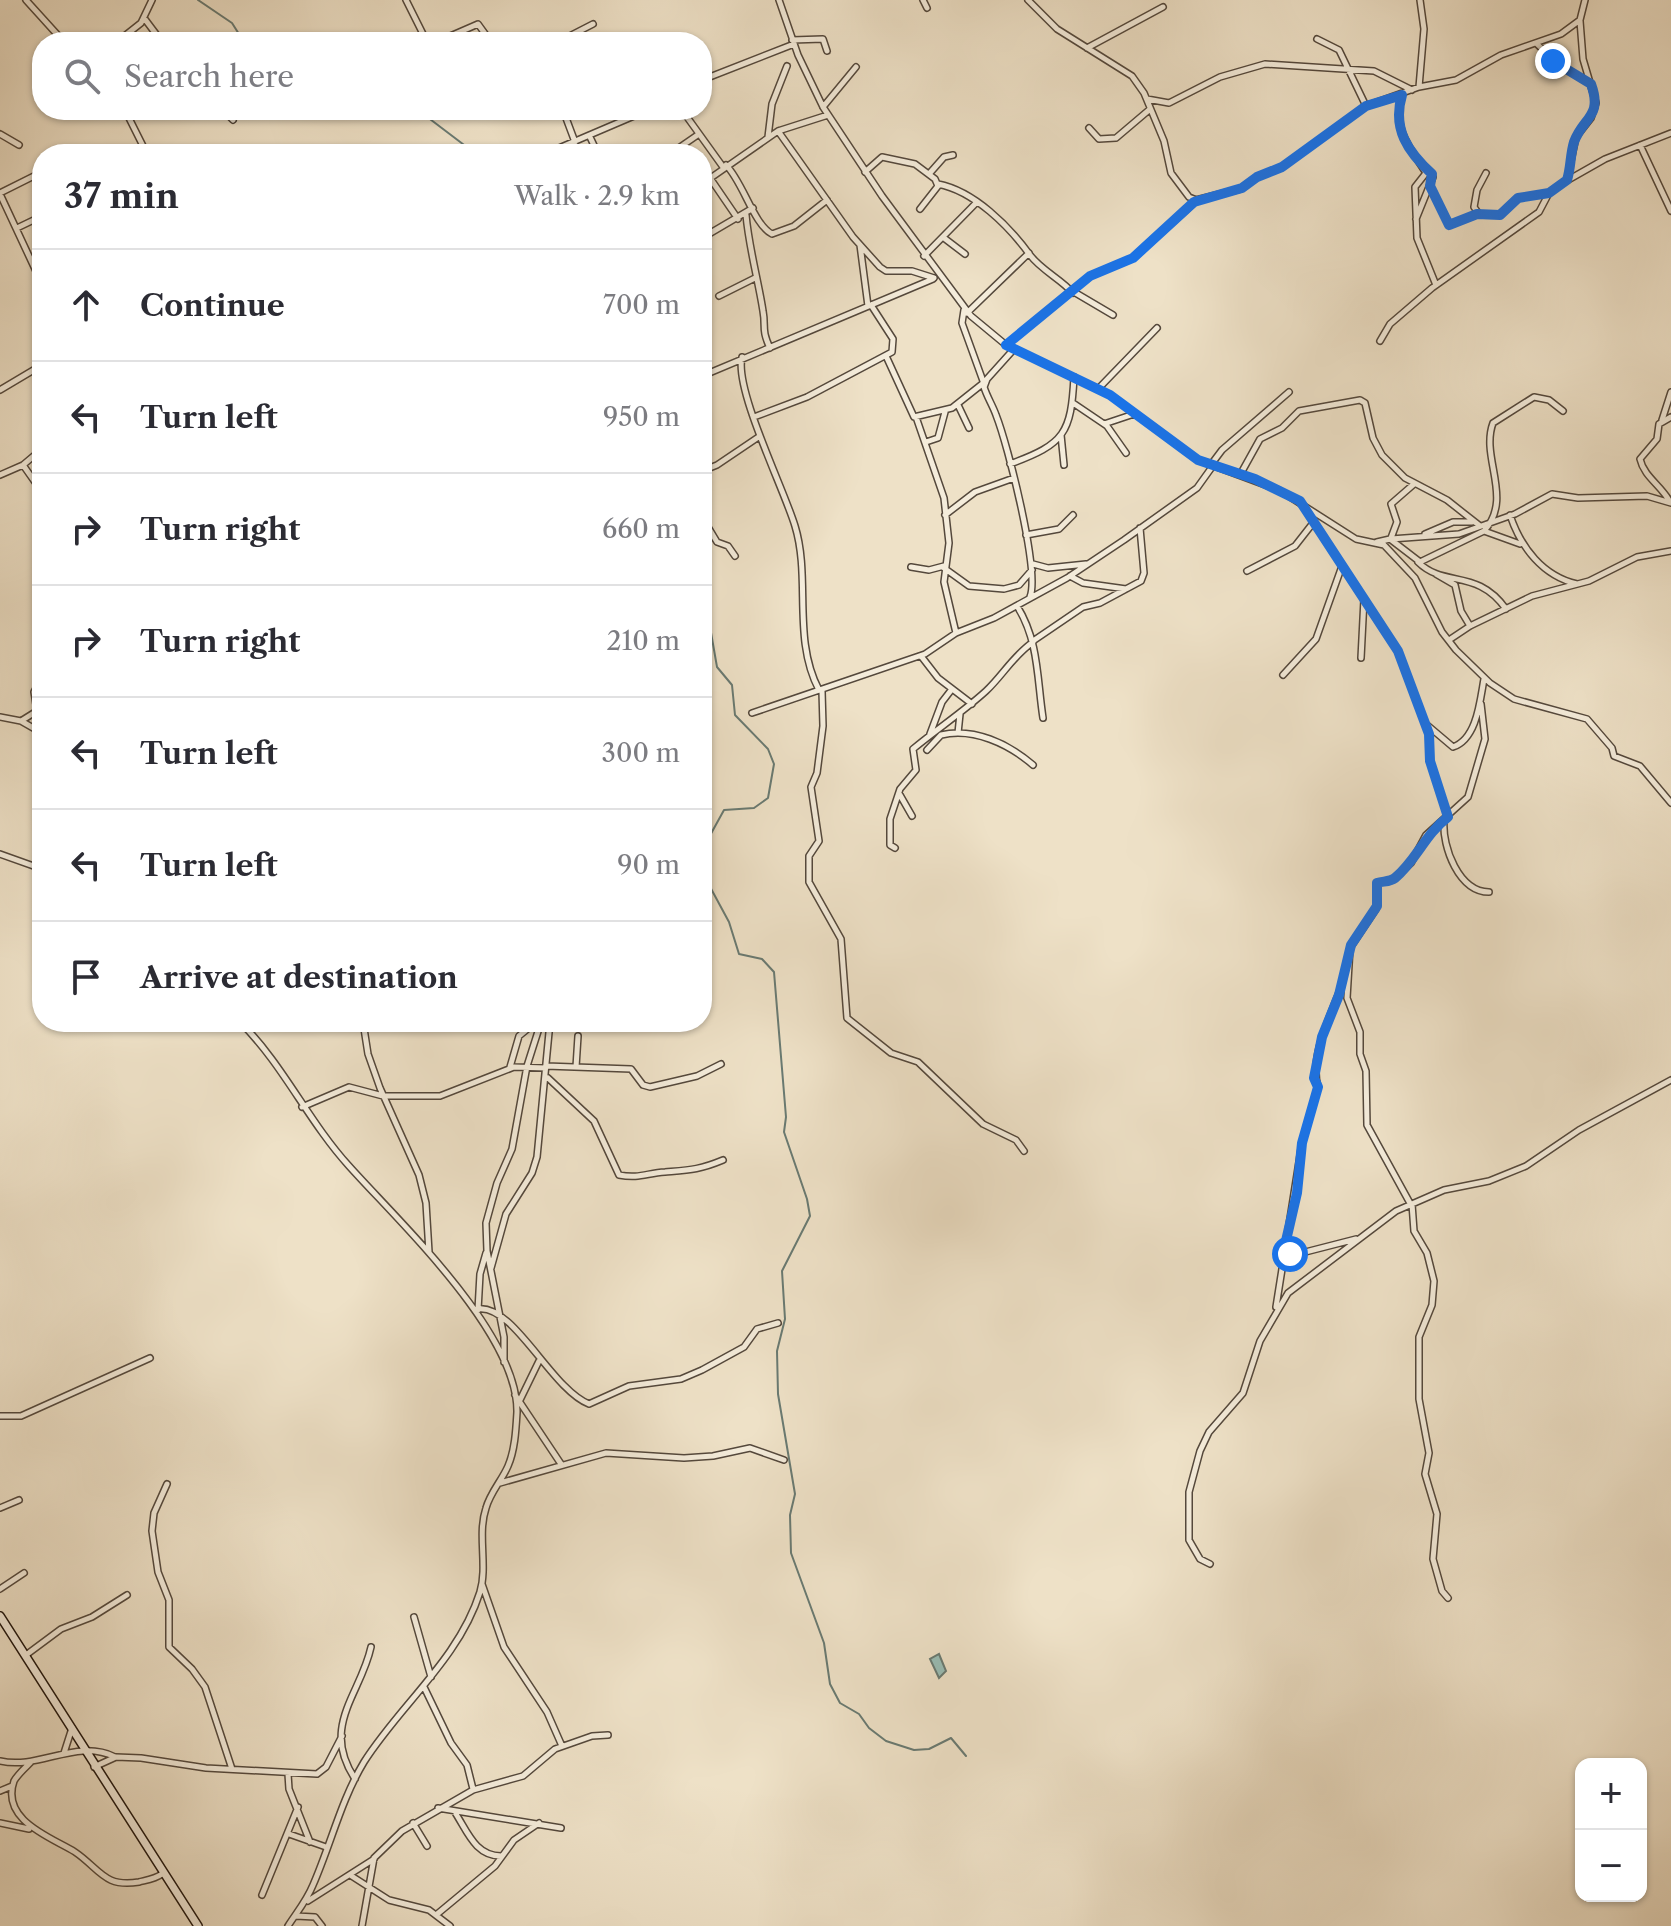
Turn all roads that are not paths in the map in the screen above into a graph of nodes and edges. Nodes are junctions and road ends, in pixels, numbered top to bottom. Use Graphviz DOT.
graph roads {
  1 [pos="26,0"];
  2 [pos="152,0"];
  3 [pos="406,0"];
  4 [pos="779,0"];
  5 [pos="923,0"];
  6 [pos="1029,0"];
  7 [pos="1420,0"];
  8 [pos="1585,0"];
  9 [pos="1163,7"];
  10 [pos="927,8"];
  11 [pos="144,18"];
  12 [pos="1580,20"];
  13 [pos="593,24"];
  14 [pos="55,32"];
  15 [pos="131,32"];
  16 [pos="154,32"];
  17 [pos="422,32"];
  18 [pos="460,32"];
  19 [pos="484,32"];
  20 [pos="577,32"];
  21 [pos="1317,39"];
  22 [pos="793,42"];
  23 [pos="1537,44"];
  24 [pos="1087,48"];
  25 [pos="827,51"];
  26 [pos="787,66"];
  27 [pos="856,67"];
  28 [pos="1350,70"];
  29 [pos="712,76"];
  30 [pos="1591,84"];
  31 [pos="1419,87"];
  32 [pos="1412,90"];
  33 [pos="1402,95"];
  34 [pos="1146,98"];
  35 [pos="1366,106"];
  36 [pos="823,107"];
  37 [pos="1150,110"];
  38 [pos="828,115"];
  39 [pos="130,120"];
  40 [pos="567,120"];
  41 [pos="620,120"];
  42 [pos="689,120"];
  43 [pos="1089,128"];
  44 [pos="778,131"];
  45 [pos="1671,133"];
  46 [pos="0,134"];
  47 [pos="699,134"];
  48 [pos="590,137"];
  49 [pos="768,138"];
  50 [pos="575,142"];
  51 [pos="142,144"];
  52 [pos="570,144"];
  53 [pos="593,144"];
  54 [pos="684,144"];
  55 [pos="707,144"];
  56 [pos="19,145"];
  57 [pos="1640,145"];
  58 [pos="712,150"];
  59 [pos="953,155"];
  60 [pos="725,166"];
  61 [pos="1421,167"];
  62 [pos="865,172"];
  63 [pos="1486,173"];
  64 [pos="929,174"];
  65 [pos="712,176"];
  66 [pos="32,177"];
  67 [pos="1567,180"];
  68 [pos="712,181"];
  69 [pos="938,184"];
  70 [pos="1430,186"];
  71 [pos="0,193"];
  72 [pos="1549,193"];
  73 [pos="827,200"];
  74 [pos="1196,200"];
  75 [pos="976,203"];
  76 [pos="753,208"];
  77 [pos="920,209"];
  78 [pos="1671,211"];
  79 [pos="1480,214"];
  80 [pos="746,215"];
  81 [pos="738,219"];
  82 [pos="1416,220"];
  83 [pos="32,221"];
  84 [pos="17,228"];
  85 [pos="712,233"];
  86 [pos="944,238"];
  87 [pos="860,244"];
  88 [pos="1029,253"];
  89 [pos="965,254"];
  90 [pos="924,256"];
  91 [pos="32,262"];
  92 [pos="755,278"];
  93 [pos="933,279"];
  94 [pos="941,279"];
  95 [pos="1436,285"];
  96 [pos="1074,293"];
  97 [pos="719,296"];
  98 [pos="869,306"];
  99 [pos="966,311"];
  100 [pos="1113,315"];
  101 [pos="1157,328"];
  102 [pos="1380,341"];
  103 [pos="1006,345"];
  104 [pos="770,348"];
  105 [pos="1014,349"];
  106 [pos="886,356"];
  107 [pos="742,357"];
  108 [pos="32,371"];
  109 [pos="712,371"];
  110 [pos="1074,377"];
  111 [pos="985,381"];
  112 [pos="1098,389"];
  113 [pos="0,390"];
  114 [pos="1289,392"];
  115 [pos="1671,392"];
  116 [pos="1073,403"];
  117 [pos="958,405"];
  118 [pos="946,411"];
  119 [pos="1563,411"];
  120 [pos="1135,413"];
  121 [pos="754,417"];
  122 [pos="916,417"];
  123 [pos="1671,417"];
  124 [pos="1662,420"];
  125 [pos="1104,424"];
  126 [pos="969,428"];
  127 [pos="1061,434"];
  128 [pos="760,435"];
  129 [pos="926,442"];
  130 [pos="1126,453"];
  131 [pos="32,457"];
  132 [pos="1010,464"];
  133 [pos="23,465"];
  134 [pos="1064,465"];
  135 [pos="1211,466"];
  136 [pos="712,467"];
  137 [pos="0,475"];
  138 [pos="1240,475"];
  139 [pos="32,478"];
  140 [pos="1014,478"];
  141 [pos="1414,484"];
  142 [pos="1300,501"];
  143 [pos="1670,502"];
  144 [pos="1073,515"];
  145 [pos="1510,515"];
  146 [pos="945,516"];
  147 [pos="1314,522"];
  148 [pos="1490,523"];
  149 [pos="1479,526"];
  150 [pos="1140,528"];
  151 [pos="712,534"];
  152 [pos="1025,534"];
  153 [pos="1424,535"];
  154 [pos="1390,539"];
  155 [pos="1376,542"];
  156 [pos="1520,544"];
  157 [pos="1671,551"];
  158 [pos="735,556"];
  159 [pos="1418,561"];
  160 [pos="1087,564"];
  161 [pos="1032,565"];
  162 [pos="1342,565"];
  163 [pos="911,567"];
  164 [pos="944,567"];
  165 [pos="1247,571"];
  166 [pos="1434,572"];
  167 [pos="1070,576"];
  168 [pos="1578,585"];
  169 [pos="1129,589"];
  170 [pos="1030,598"];
  171 [pos="1364,598"];
  172 [pos="1017,606"];
  173 [pos="1506,609"];
  174 [pos="1470,626"];
  175 [pos="956,633"];
  176 [pos="1449,640"];
  177 [pos="1033,642"];
  178 [pos="921,656"];
  179 [pos="1361,658"];
  180 [pos="1283,675"];
  181 [pos="1484,678"];
  182 [pos="952,689"];
  183 [pos="820,690"];
  184 [pos="972,704"];
  185 [pos="1481,704"];
  186 [pos="752,713"];
  187 [pos="32,714"];
  188 [pos="960,714"];
  189 [pos="0,717"];
  190 [pos="1043,718"];
  191 [pos="21,721"];
  192 [pos="1425,723"];
  193 [pos="32,727"];
  194 [pos="958,733"];
  195 [pos="930,736"];
  196 [pos="927,750"];
  197 [pos="1033,765"];
  198 [pos="899,795"];
  199 [pos="1671,803"];
  200 [pos="912,816"];
  201 [pos="1446,818"];
  202 [pos="895,848"];
  203 [pos="0,854"];
  204 [pos="32,865"];
  205 [pos="1489,892"];
  206 [pos="1348,965"];
  207 [pos="249,1032"];
  208 [pos="365,1032"];
  209 [pos="524,1032"];
  210 [pos="536,1032"];
  211 [pos="549,1032"];
  212 [pos="578,1036"];
  213 [pos="721,1064"];
  214 [pos="527,1066"];
  215 [pos="576,1067"];
  216 [pos="509,1068"];
  217 [pos="546,1069"];
  218 [pos="1671,1080"];
  219 [pos="383,1096"];
  220 [pos="302,1107"];
  221 [pos="1024,1151"];
  222 [pos="723,1160"];
  223 [pos="1411,1204"];
  224 [pos="1361,1238"];
  225 [pos="487,1251"];
  226 [pos="429,1252"];
  227 [pos="1282,1258"];
  228 [pos="490,1269"];
  229 [pos="477,1312"];
  230 [pos="1277,1312"];
  231 [pos="498,1313"];
  232 [pos="778,1323"];
  233 [pos="150,1358"];
  234 [pos="539,1361"];
  235 [pos="504,1363"];
  236 [pos="515,1394"];
  237 [pos="520,1400"];
  238 [pos="0,1416"];
  239 [pos="784,1460"];
  240 [pos="561,1464"];
  241 [pos="499,1483"];
  242 [pos="167,1484"];
  243 [pos="19,1500"];
  244 [pos="0,1508"];
  245 [pos="1210,1564"];
  246 [pos="24,1573"];
  247 [pos="482,1584"];
  248 [pos="0,1589"];
  249 [pos="127,1595"];
  250 [pos="1448,1598"];
  251 [pos="0,1616"];
  252 [pos="414,1617"];
  253 [pos="371,1647"];
  254 [pos="26,1655"];
  255 [pos="431,1677"];
  256 [pos="424,1687"];
  257 [pos="72,1727"];
  258 [pos="608,1735"];
  259 [pos="342,1736"];
  260 [pos="562,1746"];
  261 [pos="84,1750"];
  262 [pos="64,1753"];
  263 [pos="116,1757"];
  264 [pos="0,1761"];
  265 [pos="31,1762"];
  266 [pos="94,1767"];
  267 [pos="232,1769"];
  268 [pos="288,1774"];
  269 [pos="355,1779"];
  270 [pos="12,1786"];
  271 [pos="473,1790"];
  272 [pos="0,1791"];
  273 [pos="298,1807"];
  274 [pos="437,1808"];
  275 [pos="455,1813"];
  276 [pos="0,1823"];
  277 [pos="413,1823"];
  278 [pos="539,1823"];
  279 [pos="561,1828"];
  280 [pos="30,1829"];
  281 [pos="289,1834"];
  282 [pos="310,1842"];
  283 [pos="427,1846"];
  284 [pos="326,1848"];
  285 [pos="502,1856"];
  286 [pos="374,1858"];
  287 [pos="162,1874"];
  288 [pos="350,1875"];
  289 [pos="368,1888"];
  290 [pos="262,1895"];
  291 [pos="305,1902"];
  292 [pos="436,1915"];
  293 [pos="295,1916"];
  294 [pos="198,1926"];
  295 [pos="288,1926"];
  296 [pos="322,1926"];
  297 [pos="362,1926"];
  298 [pos="450,1926"];
  1 -- 14 [label="street"];
  2 -- 11 [label="street"];
  3 -- 17 [label="street"];
  4 -- 22 [label="street"];
  5 -- 10 [label="street"];
  6 -- 24 [label="street"];
  7 -- 31 [label="street"];
  8 -- 12 [label="street"];
  9 -- 24 [label="street"];
  11 -- 15 [label="street"];
  11 -- 16 [label="street"];
  12 -- 23 [label="street"];
  12 -- 30 [label="street"];
  13 -- 20 [label="street"];
  18 -- 19 [label="street"];
  21 -- 28 [label="street"];
  22 -- 25 [label="street"];
  22 -- 29 [label="street"];
  22 -- 36 [label="street"];
  23 -- 30 [label="street"];
  23 -- 31 [label="street"];
  24 -- 34 [label="street"];
  26 -- 49 [label="street"];
  27 -- 36 [label="street"];
  28 -- 32 [label="street"];
  28 -- 34 [label="street"];
  28 -- 35 [label="street"];
  30 -- 67 [label="street"];
  31 -- 32 [label="street"];
  32 -- 33 [label="street"];
  33 -- 35 [label="street"];
  33 -- 61 [label="street"];
  34 -- 37 [label="street"];
  35 -- 74 [label="street"];
  36 -- 38 [label="street"];
  37 -- 43 [label="street"];
  37 -- 74 [label="street"];
  38 -- 44 [label="street"];
  38 -- 62 [label="street"];
  39 -- 51 [label="street"];
  40 -- 50 [label="street"];
  41 -- 48 [label="street"];
  42 -- 47 [label="street"];
  44 -- 49 [label="street"];
  44 -- 73 [label="street"];
  45 -- 57 [label="street"];
  46 -- 56 [label="street"];
  47 -- 54 [label="street"];
  47 -- 55 [label="street"];
  48 -- 50 [label="street"];
  48 -- 53 [label="street"];
  49 -- 60 [label="street"];
  50 -- 52 [label="street"];
  57 -- 67 [label="street"];
  57 -- 78 [label="street"];
  58 -- 60 [label="street"];
  59 -- 64 [label="street"];
  60 -- 65 [label="street"];
  60 -- 76 [label="street"];
  61 -- 70 [label="street"];
  61 -- 82 [label="street"];
  62 -- 64 [label="street"];
  62 -- 90 [label="street"];
  63 -- 79 [label="street"];
  64 -- 69 [label="street"];
  66 -- 71 [label="street"];
  67 -- 72 [label="street"];
  68 -- 81 [label="street"];
  69 -- 75 [label="street"];
  69 -- 77 [label="street"];
  70 -- 79 [label="street"];
  70 -- 82 [label="street"];
  71 -- 84 [label="street"];
  72 -- 79 [label="street"];
  72 -- 95 [label="street"];
  73 -- 76 [label="street"];
  73 -- 87 [label="street"];
  74 -- 96 [label="street"];
  75 -- 86 [label="street"];
  75 -- 88 [label="street"];
  76 -- 80 [label="street"];
  80 -- 81 [label="street"];
  80 -- 92 [label="street"];
  81 -- 85 [label="street"];
  82 -- 95 [label="street"];
  83 -- 84 [label="street"];
  84 -- 91 [label="street"];
  86 -- 89 [label="street"];
  86 -- 90 [label="street"];
  87 -- 93 [label="street"];
  87 -- 98 [label="street"];
  88 -- 96 [label="street"];
  88 -- 99 [label="street"];
  90 -- 94 [label="street"];
  92 -- 97 [label="street"];
  92 -- 104 [label="street"];
  93 -- 94 [label="street"];
  93 -- 98 [label="street"];
  94 -- 99 [label="street"];
  95 -- 102 [label="street"];
  96 -- 100 [label="street"];
  96 -- 103 [label="street"];
  98 -- 104 [label="street"];
  98 -- 106 [label="street"];
  99 -- 103 [label="street"];
  99 -- 111 [label="street"];
  101 -- 112 [label="street"];
  103 -- 105 [label="street"];
  104 -- 107 [label="street"];
  105 -- 110 [label="street"];
  105 -- 111 [label="street"];
  106 -- 121 [label="street"];
  106 -- 122 [label="street"];
  107 -- 109 [label="street"];
  107 -- 121 [label="street"];
  108 -- 113 [label="street"];
  110 -- 112 [label="street"];
  110 -- 116 [label="street"];
  111 -- 117 [label="street"];
  111 -- 132 [label="street"];
  112 -- 120 [label="street"];
  114 -- 135 [label="street"];
  115 -- 124 [label="street"];
  116 -- 125 [label="street"];
  116 -- 127 [label="street"];
  117 -- 118 [label="street"];
  117 -- 126 [label="street"];
  118 -- 122 [label="street"];
  118 -- 129 [label="street"];
  119 -- 148 [label="street"];
  120 -- 125 [label="street"];
  120 -- 135 [label="street"];
  121 -- 128 [label="street"];
  122 -- 129 [label="street"];
  123 -- 124 [label="street"];
  124 -- 143 [label="street"];
  125 -- 130 [label="street"];
  127 -- 132 [label="street"];
  127 -- 134 [label="street"];
  128 -- 136 [label="street"];
  128 -- 183 [label="street"];
  129 -- 146 [label="street"];
  131 -- 133 [label="street"];
  132 -- 140 [label="street"];
  133 -- 137 [label="street"];
  133 -- 139 [label="street"];
  135 -- 138 [label="street"];
  135 -- 150 [label="street"];
  138 -- 141 [label="street"];
  138 -- 142 [label="street"];
  140 -- 146 [label="street"];
  140 -- 152 [label="street"];
  141 -- 149 [label="street"];
  141 -- 154 [label="street"];
  142 -- 147 [label="street"];
  142 -- 155 [label="street"];
  143 -- 145 [label="street"];
  144 -- 152 [label="street"];
  145 -- 148 [label="street"];
  145 -- 156 [label="street"];
  146 -- 164 [label="street"];
  147 -- 162 [label="street"];
  147 -- 165 [label="street"];
  148 -- 149 [label="street"];
  149 -- 153 [label="street"];
  149 -- 153 [label="street"];
  149 -- 156 [label="street"];
  149 -- 159 [label="street"];
  150 -- 160 [label="street"];
  150 -- 169 [label="street"];
  151 -- 158 [label="street"];
  152 -- 161 [label="street"];
  153 -- 154 [label="street"];
  154 -- 155 [label="street"];
  154 -- 159 [label="street"];
  155 -- 176 [label="street"];
  156 -- 168 [label="street"];
  157 -- 168 [label="street"];
  159 -- 166 [label="street"];
  160 -- 161 [label="street"];
  160 -- 167 [label="street"];
  161 -- 164 [label="street"];
  161 -- 170 [label="street"];
  162 -- 171 [label="street"];
  162 -- 180 [label="street"];
  163 -- 164 [label="street"];
  164 -- 175 [label="street"];
  166 -- 173 [label="street"];
  166 -- 174 [label="street"];
  167 -- 169 [label="street"];
  167 -- 170 [label="street"];
  168 -- 173 [label="street"];
  169 -- 177 [label="street"];
  170 -- 172 [label="street"];
  171 -- 179 [label="street"];
  171 -- 192 [label="street"];
  172 -- 175 [label="street"];
  172 -- 177 [label="street"];
  173 -- 174 [label="street"];
  174 -- 176 [label="street"];
  175 -- 178 [label="street"];
  176 -- 181 [label="street"];
  177 -- 184 [label="street"];
  177 -- 190 [label="street"];
  178 -- 182 [label="street"];
  178 -- 183 [label="street"];
  181 -- 185 [label="street"];
  181 -- 199 [label="street"];
  182 -- 184 [label="street"];
  182 -- 195 [label="street"];
  183 -- 186 [label="street"];
  183 -- 221 [label="street"];
  184 -- 188 [label="street"];
  185 -- 192 [label="street"];
  185 -- 201 [label="street"];
  187 -- 191 [label="street"];
  188 -- 194 [label="street"];
  188 -- 195 [label="street"];
  189 -- 191 [label="street"];
  191 -- 193 [label="street"];
  192 -- 201 [label="street"];
  194 -- 196 [label="street"];
  194 -- 197 [label="street"];
  195 -- 198 [label="street"];
  198 -- 200 [label="street"];
  198 -- 202 [label="street"];
  201 -- 205 [label="street"];
  201 -- 206 [label="street"];
  203 -- 204 [label="street"];
  206 -- 223 [label="street"];
  206 -- 227 [label="street"];
  207 -- 220 [label="street"];
  208 -- 219 [label="street"];
  209 -- 216 [label="street"];
  210 -- 214 [label="street"];
  211 -- 217 [label="street"];
  212 -- 215 [label="street"];
  213 -- 215 [label="street"];
  214 -- 216 [label="street"];
  214 -- 217 [label="street"];
  214 -- 225 [label="street"];
  215 -- 217 [label="street"];
  216 -- 219 [label="street"];
  217 -- 222 [label="street"];
  217 -- 228 [label="street"];
  218 -- 223 [label="street"];
  219 -- 220 [label="street"];
  219 -- 226 [label="street"];
  220 -- 226 [label="street"];
  223 -- 224 [label="street"];
  223 -- 250 [label="street"];
  224 -- 227 [label="street"];
  224 -- 230 [label="street"];
  225 -- 228 [label="street"];
  225 -- 229 [label="street"];
  226 -- 229 [label="street"];
  227 -- 230 [label="street"];
  228 -- 231 [label="street"];
  229 -- 231 [label="street"];
  229 -- 235 [label="street"];
  230 -- 245 [label="street"];
  231 -- 234 [label="street"];
  231 -- 235 [label="street"];
  232 -- 234 [label="street"];
  233 -- 238 [label="street"];
  234 -- 237 [label="street"];
  235 -- 236 [label="street"];
  236 -- 237 [label="street"];
  236 -- 241 [label="street"];
  237 -- 240 [label="street"];
  239 -- 240 [label="street"];
  240 -- 241 [label="street"];
  241 -- 247 [label="street"];
  242 -- 267 [label="street"];
  243 -- 244 [label="street"];
  246 -- 248 [label="street"];
  247 -- 255 [label="street"];
  247 -- 260 [label="street"];
  249 -- 254 [label="street"];
  251 -- 254 [label="street"];
  252 -- 255 [label="street"];
  253 -- 259 [label="street"];
  254 -- 257 [label="street"];
  255 -- 256 [label="street"];
  256 -- 269 [label="street"];
  256 -- 271 [label="street"];
  257 -- 261 [label="street"];
  257 -- 262 [label="street"];
  258 -- 260 [label="street"];
  259 -- 268 [label="street"];
  259 -- 269 [label="street"];
  260 -- 271 [label="street"];
  261 -- 262 [label="street"];
  261 -- 263 [label="street"];
  261 -- 266 [label="street"];
  262 -- 265 [label="street"];
  263 -- 266 [label="street"];
  263 -- 267 [label="street"];
  264 -- 265 [label="street"];
  265 -- 270 [label="street"];
  266 -- 287 [label="street"];
  267 -- 268 [label="street"];
  268 -- 273 [label="street"];
  269 -- 284 [label="street"];
  270 -- 272 [label="street"];
  270 -- 280 [label="street"];
  271 -- 274 [label="street"];
  273 -- 281 [label="street"];
  273 -- 282 [label="street"];
  274 -- 275 [label="street"];
  274 -- 277 [label="street"];
  275 -- 278 [label="street"];
  275 -- 285 [label="street"];
  276 -- 280 [label="street"];
  277 -- 283 [label="street"];
  277 -- 286 [label="street"];
  278 -- 279 [label="street"];
  278 -- 285 [label="street"];
  280 -- 287 [label="street"];
  281 -- 282 [label="street"];
  281 -- 290 [label="street"];
  282 -- 284 [label="street"];
  284 -- 291 [label="street"];
  285 -- 292 [label="street"];
  286 -- 288 [label="street"];
  286 -- 289 [label="street"];
  287 -- 294 [label="street"];
  288 -- 289 [label="street"];
  288 -- 291 [label="street"];
  289 -- 292 [label="street"];
  289 -- 297 [label="street"];
  291 -- 293 [label="street"];
  292 -- 298 [label="street"];
  293 -- 295 [label="street"];
  293 -- 296 [label="street"];
}
